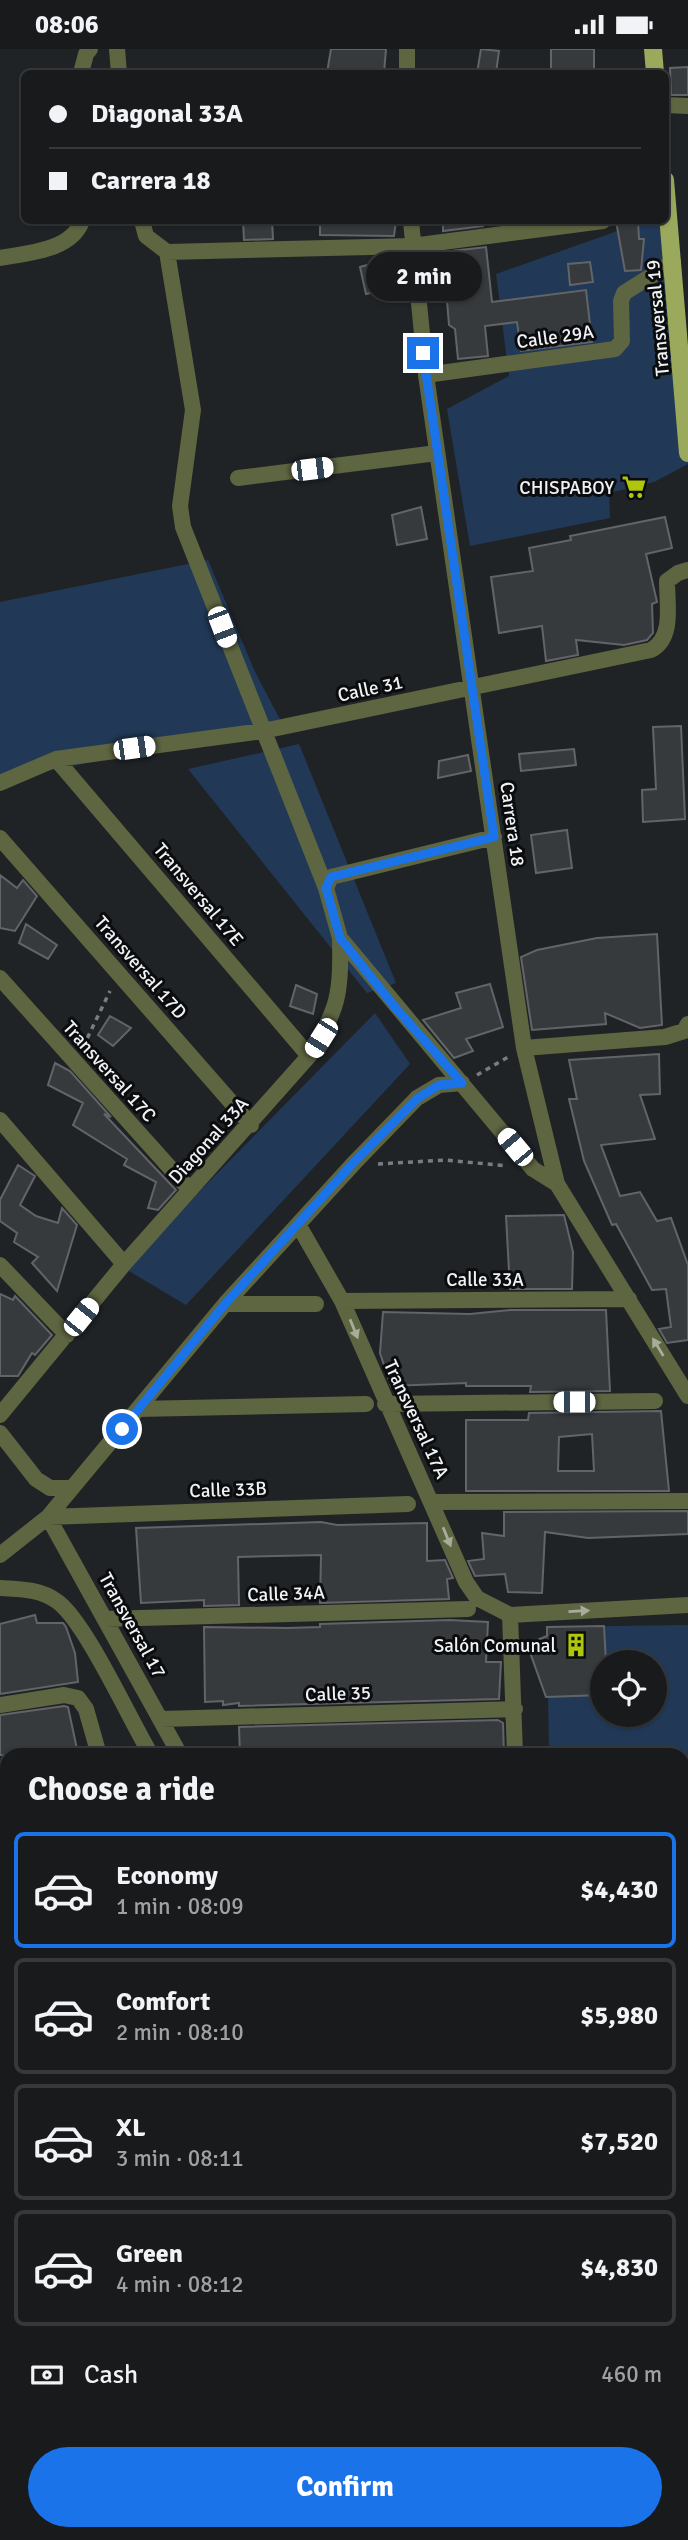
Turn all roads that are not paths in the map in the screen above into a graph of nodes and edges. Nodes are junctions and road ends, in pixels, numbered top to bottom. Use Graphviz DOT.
graph roads {
  1 [pos="90,49"];
  2 [pos="117,49"];
  3 [pos="407,49"];
  4 [pos="653,49"];
  5 [pos="82,70"];
  6 [pos="118,70"];
  7 [pos="407,70"];
  8 [pos="655,70"];
  9 [pos="669,105"];
  10 [pos="688,106"];
  11 [pos="669,221"];
  12 [pos="81,224"];
  13 [pos="143,224"];
  14 [pos="411,224"];
  15 [pos="580,224"];
  16 [pos="412,246"];
  17 [pos="167,252"];
  18 [pos="0,258"];
  19 [pos="673,262"];
  20 [pos="426,375"];
  21 [pos="437,453"];
  22 [pos="688,453"];
  23 [pos="238,478"];
  24 [pos="688,570"];
  25 [pos="471,688"];
  26 [pos="263,731"];
  27 [pos="56,759"];
  28 [pos="0,783"];
  29 [pos="494,837"];
  30 [pos="0,838"];
  31 [pos="329,882"];
  32 [pos="340,938"];
  33 [pos="0,978"];
  34 [pos="688,1024"];
  35 [pos="524,1048"];
  36 [pos="309,1056"];
  37 [pos="462,1083"];
  38 [pos="0,1120"];
  39 [pos="251,1125"];
  40 [pos="557,1184"];
  41 [pos="190,1190"];
  42 [pos="299,1226"];
  43 [pos="124,1264"];
  44 [pos="0,1265"];
  45 [pos="629,1299"];
  46 [pos="342,1301"];
  47 [pos="225,1304"];
  48 [pos="316,1304"];
  49 [pos="67,1335"];
  50 [pos="688,1396"];
  51 [pos="655,1401"];
  52 [pos="385,1403"];
  53 [pos="366,1404"];
  54 [pos="138,1409"];
  55 [pos="0,1415"];
  56 [pos="0,1433"];
  57 [pos="72,1488"];
  58 [pos="688,1501"];
  59 [pos="433,1502"];
  60 [pos="408,1504"];
  61 [pos="48,1517"];
  62 [pos="0,1555"];
  63 [pos="0,1588"];
  64 [pos="688,1605"];
  65 [pos="468,1609"];
  66 [pos="510,1615"];
  67 [pos="105,1619"];
  68 [pos="0,1705"];
  69 [pos="515,1709"];
  70 [pos="162,1719"];
  71 [pos="97,1748"];
  72 [pos="147,1748"];
  73 [pos="176,1748"];
  74 [pos="515,1748"];
  1 -- 5 [label="street"];
  2 -- 6 [label="street"];
  3 -- 7 [label="street"];
  4 -- 8 [label="main road"];
  9 -- 10 [label="street"];
  11 -- 19 [label="main road, Transversal 19"];
  12 -- 18 [label="street"];
  13 -- 17 [label="street"];
  14 -- 16 [label="street, Carrera 18"];
  15 -- 16 [label="street"];
  16 -- 17 [label="street"];
  16 -- 20 [label="street, Carrera 18"];
  17 -- 26 [label="street"];
  19 -- 20 [label="street, Calle 29A"];
  19 -- 22 [label="main road, Transversal 19"];
  20 -- 21 [label="street, Carrera 18"];
  21 -- 23 [label="street"];
  21 -- 25 [label="street, Carrera 18"];
  24 -- 25 [label="street, Calle 31"];
  25 -- 26 [label="street, Calle 31"];
  25 -- 29 [label="street, Carrera 18"];
  26 -- 27 [label="street, Calle 31"];
  26 -- 31 [label="street"];
  27 -- 28 [label="street, Calle 31"];
  27 -- 36 [label="street, Transversal 17E"];
  29 -- 31 [label="street"];
  29 -- 35 [label="street, Carrera 18"];
  30 -- 39 [label="street, Transversal 17D"];
  31 -- 32 [label="street"];
  32 -- 36 [label="street, Diagonal 33A"];
  32 -- 37 [label="street"];
  33 -- 41 [label="street, Transversal 17C"];
  34 -- 35 [label="street"];
  35 -- 40 [label="street, Carrera 18"];
  36 -- 39 [label="street, Diagonal 33A"];
  37 -- 40 [label="street"];
  37 -- 42 [label="street"];
  38 -- 43 [label="street"];
  39 -- 41 [label="street, Diagonal 33A"];
  40 -- 45 [label="street, Carrera 18"];
  41 -- 43 [label="street, Diagonal 33A"];
  42 -- 46 [label="street, Transversal 17A"];
  42 -- 47 [label="street"];
  43 -- 49 [label="street, Diagonal 33A"];
  44 -- 49 [label="street"];
  45 -- 46 [label="street, Calle 33A"];
  50 -- 45 [label="street, Carrera 18, one-way"];
  46 -- 52 [label="street, Transversal 17A, one-way"];
  47 -- 48 [label="street"];
  47 -- 54 [label="street"];
  49 -- 55 [label="street, Diagonal 33A"];
  51 -- 52 [label="street"];
  52 -- 59 [label="street, Transversal 17A"];
  53 -- 54 [label="street"];
  54 -- 57 [label="street"];
  56 -- 57 [label="street"];
  57 -- 61 [label="street"];
  58 -- 59 [label="street"];
  59 -- 66 [label="street, Transversal 17A, one-way"];
  60 -- 61 [label="street, Calle 33B"];
  61 -- 62 [label="street"];
  61 -- 67 [label="street, Transversal 17"];
  63 -- 72 [label="street"];
  66 -- 64 [label="street, one-way"];
  65 -- 67 [label="street, Calle 34A"];
  66 -- 69 [label="street"];
  67 -- 70 [label="street, Transversal 17"];
  68 -- 71 [label="street"];
  69 -- 70 [label="street, Calle 35"];
  69 -- 74 [label="street"];
  70 -- 73 [label="street, Transversal 17"];
}
